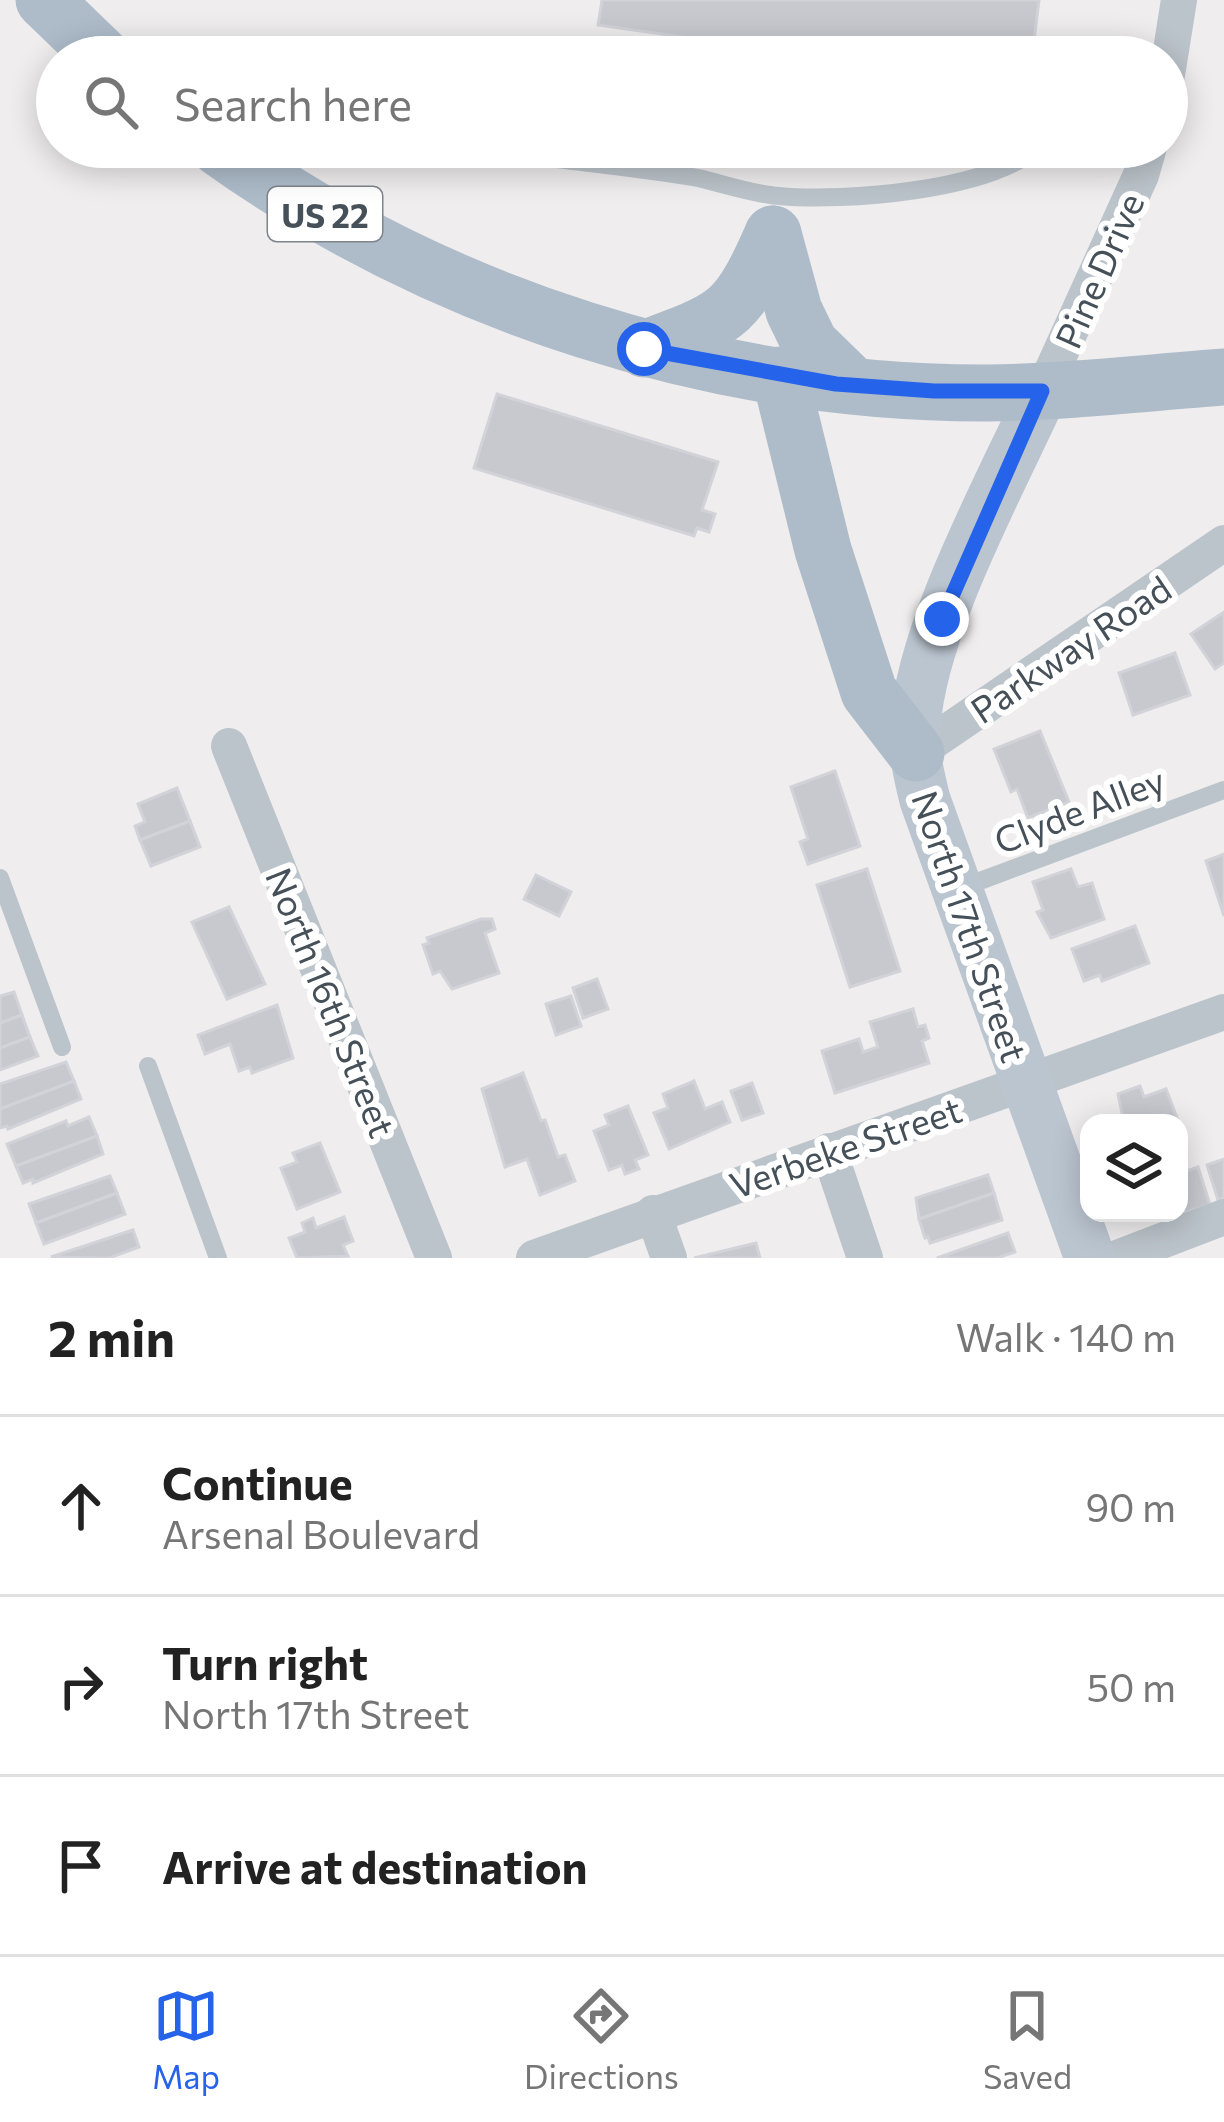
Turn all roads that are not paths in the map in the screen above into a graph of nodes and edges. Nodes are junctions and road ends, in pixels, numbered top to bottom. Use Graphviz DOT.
graph roads {
  1 [pos="44,0"];
  2 [pos="1179,0"];
  3 [pos="81,36"];
  4 [pos="1173,36"];
  5 [pos="250,168"];
  6 [pos="622,168"];
  7 [pos="998,168"];
  8 [pos="1143,168"];
  9 [pos="776,215"];
  10 [pos="644,349"];
  11 [pos="780,375"];
  12 [pos="1224,376"];
  13 [pos="852,386"];
  14 [pos="1042,391"];
  15 [pos="1224,542"];
  16 [pos="229,746"];
  17 [pos="916,753"];
  18 [pos="1224,790"];
  19 [pos="0,878"];
  20 [pos="957,890"];
  21 [pos="1224,1012"];
  22 [pos="62,1048"];
  23 [pos="148,1066"];
  24 [pos="1027,1083"];
  25 [pos="829,1151"];
  26 [pos="653,1213"];
  27 [pos="1224,1217"];
  28 [pos="218,1258"];
  29 [pos="434,1258"];
  30 [pos="534,1258"];
  31 [pos="669,1258"];
  32 [pos="866,1258"];
  33 [pos="1090,1258"];
  34 [pos="1117,1258"];
  1 -- 3 [label="main road"];
  2 -- 4 [label="street"];
  5 -- 10 [label="main road, US 22"];
  6 -- 9 [label="lane"];
  7 -- 9 [label="lane"];
  8 -- 14 [label="street, Pine Drive"];
  9 -- 10 [label="main road"];
  9 -- 13 [label="main road"];
  10 -- 11 [label="main road, US 22"];
  11 -- 13 [label="main road, US 22"];
  11 -- 17 [label="main road"];
  12 -- 14 [label="main road, US 22"];
  13 -- 14 [label="main road, US 22"];
  14 -- 17 [label="main road, North 17th Street"];
  15 -- 17 [label="street, Parkway Road"];
  16 -- 29 [label="street, North 16th Street"];
  17 -- 20 [label="main road, North 17th Street"];
  18 -- 20 [label="lane, Clyde Alley"];
  19 -- 22 [label="lane"];
  20 -- 24 [label="main road, North 17th Street"];
  21 -- 24 [label="street, Verbeke Street"];
  23 -- 28 [label="lane"];
  24 -- 25 [label="street, Verbeke Street"];
  24 -- 33 [label="main road, North 17th Street"];
  25 -- 26 [label="street, Verbeke Street"];
  25 -- 32 [label="street"];
  26 -- 30 [label="street, Verbeke Street"];
  26 -- 31 [label="street"];
  27 -- 34 [label="street"];
}
